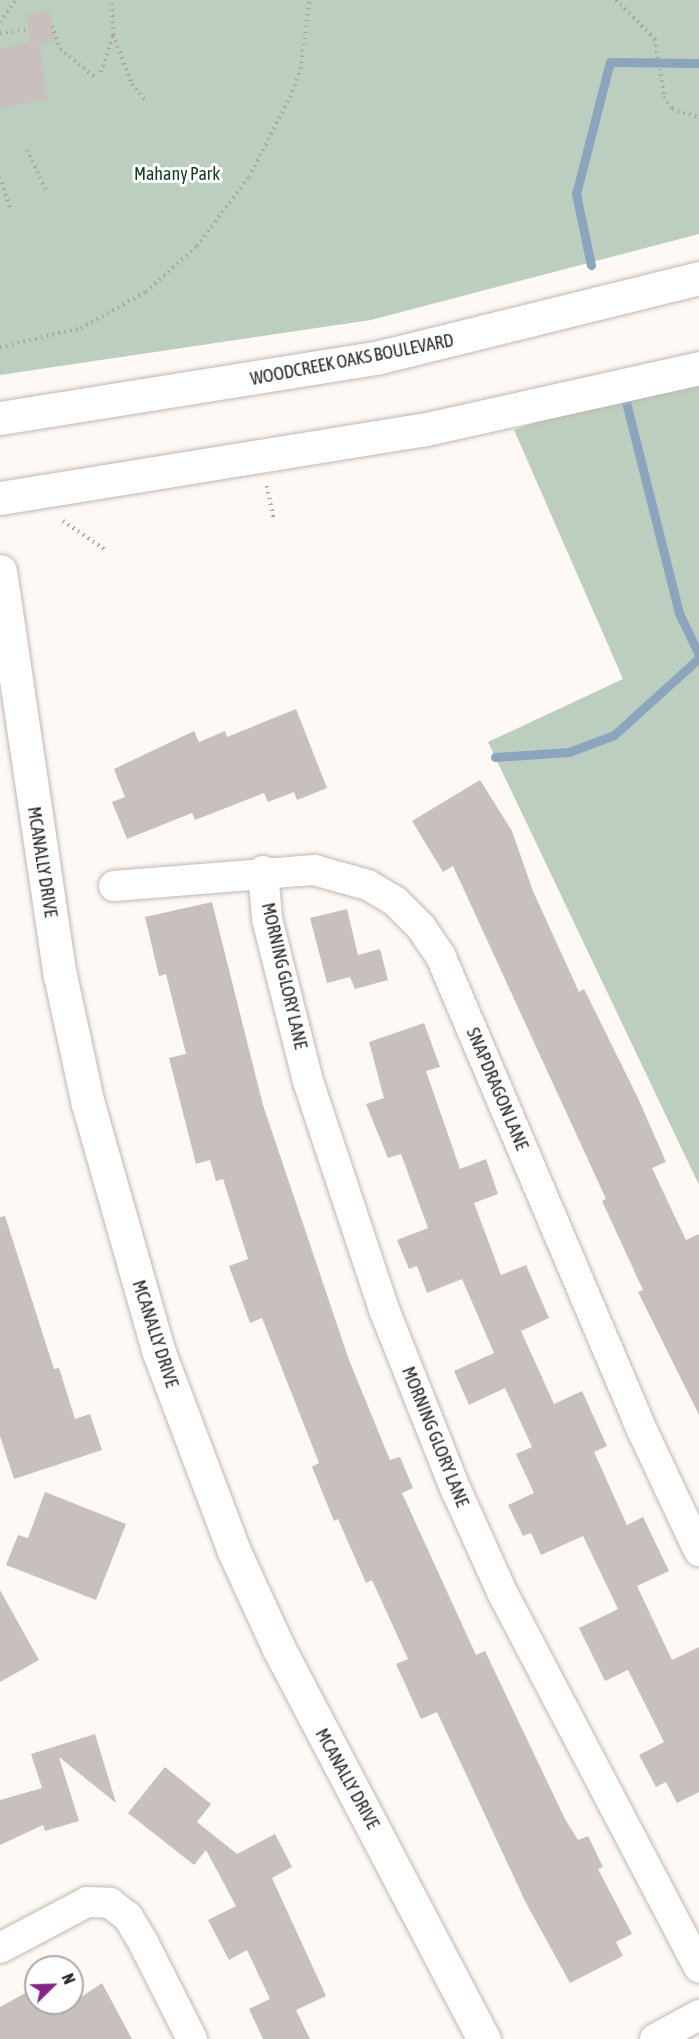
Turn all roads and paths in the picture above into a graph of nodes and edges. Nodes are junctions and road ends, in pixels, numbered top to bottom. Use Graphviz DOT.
graph roads {
  1 [pos="16,0"];
  2 [pos="111,0"];
  3 [pos="309,0"];
  4 [pos="616,0"];
  5 [pos="0,22"];
  6 [pos="52,26"];
  7 [pos="28,29"];
  8 [pos="0,33"];
  9 [pos="113,35"];
  10 [pos="100,72"];
  11 [pos="97,79"];
  12 [pos="146,101"];
  13 [pos="699,117"];
  14 [pos="27,150"];
  15 [pos="0,177"];
  16 [pos="47,192"];
  17 [pos="10,208"];
  18 [pos="699,278"];
  19 [pos="0,347"];
  20 [pos="699,368"];
  21 [pos="0,418"];
  22 [pos="0,498"];
  23 [pos="54,516"];
  24 [pos="105,549"];
  25 [pos="0,572"];
  26 [pos="263,871"];
  27 [pos="114,886"];
  28 [pos="699,1551"];
  29 [pos="0,1948"];
  30 [pos="699,1968"];
  31 [pos="699,2015"];
  32 [pos="192,2039"];
  33 [pos="484,2039"];
  34 [pos="655,2039"];
  1 -- 5 [label="path"];
  2 -- 9 [label="path"];
  3 -- 19 [label="path"];
  4 -- 13 [label="path"];
  6 -- 11 [label="path"];
  7 -- 8 [label="path"];
  9 -- 10 [label="path"];
  9 -- 12 [label="path"];
  14 -- 16 [label="path"];
  15 -- 17 [label="path"];
  18 -- 21 [label="street, WOODCREEK OAKS BOULEVARD"];
  20 -- 22 [label="street"];
  23 -- 24 [label="path"];
  25 -- 33 [label="street, MCANALLY DRIVE"];
  26 -- 27 [label="street, SNAPDRAGON LANE"];
  26 -- 28 [label="street, SNAPDRAGON LANE"];
  26 -- 30 [label="street, MORNING GLORY LANE"];
  29 -- 32 [label="street"];
  31 -- 34 [label="street"];
}
